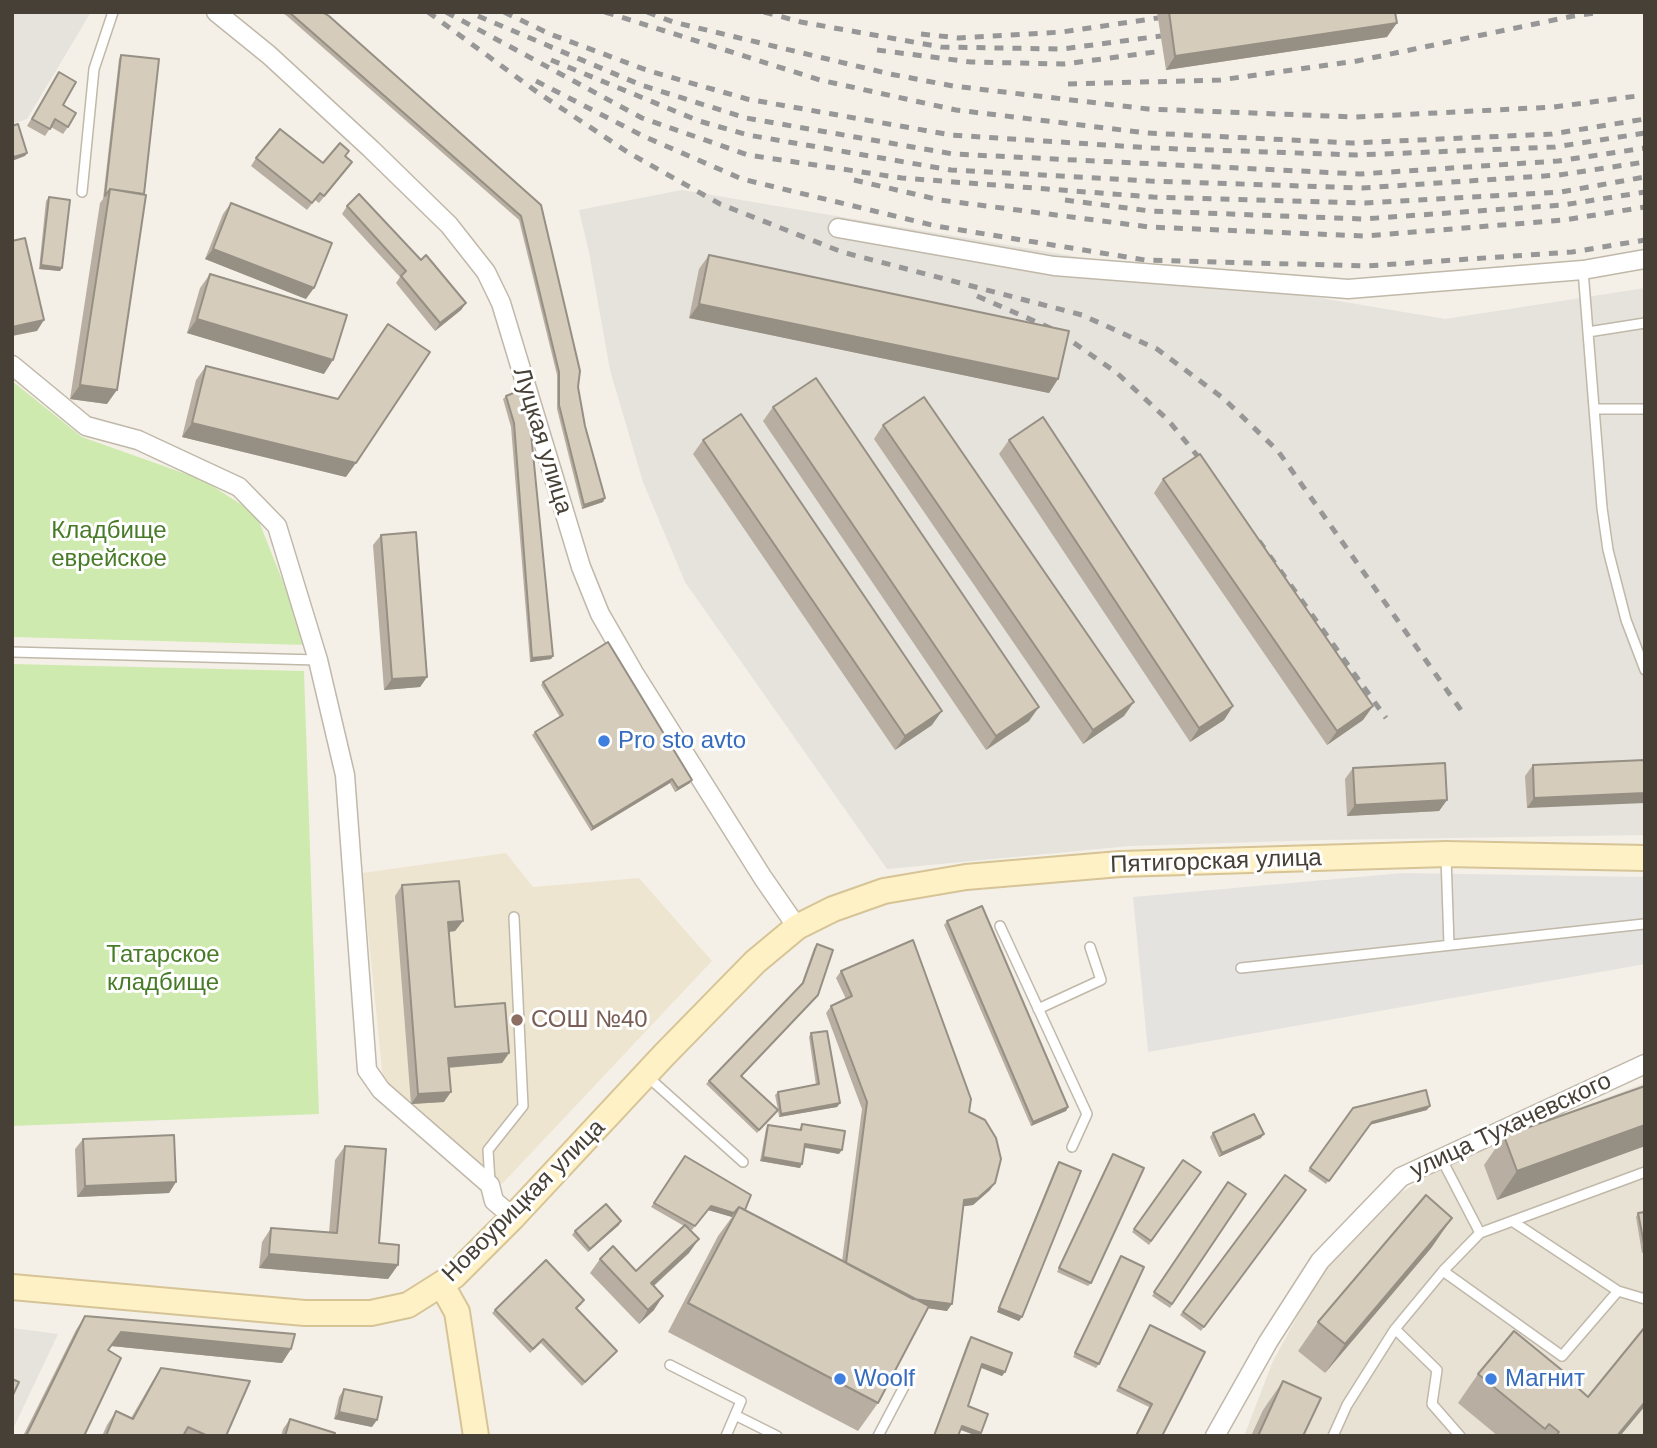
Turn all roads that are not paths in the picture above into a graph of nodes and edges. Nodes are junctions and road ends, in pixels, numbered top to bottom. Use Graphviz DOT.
graph roads {
  1 [pos="113,12"];
  2 [pos="216,12"];
  3 [pos="82,192"];
  4 [pos="838,228"];
  5 [pos="1645,259"];
  6 [pos="1583,270"];
  7 [pos="1645,323"];
  8 [pos="1588,331"];
  9 [pos="12,365"];
  10 [pos="1594,409"];
  11 [pos="1645,409"];
  12 [pos="12,652"];
  13 [pos="318,660"];
  14 [pos="1645,670"];
  15 [pos="1446,854"];
  16 [pos="1645,858"];
  17 [pos="514,917"];
  18 [pos="1644,924"];
  19 [pos="1000,926"];
  20 [pos="797,927"];
  21 [pos="1449,945"];
  22 [pos="1090,947"];
  23 [pos="1241,968"];
  24 [pos="1038,1009"];
  25 [pos="1645,1064"];
  26 [pos="646,1075"];
  27 [pos="1072,1147"];
  28 [pos="1440,1157"];
  29 [pos="743,1162"];
  30 [pos="1645,1172"];
  31 [pos="490,1185"];
  32 [pos="513,1217"];
  33 [pos="1512,1221"];
  34 [pos="1480,1233"];
  35 [pos="1443,1271"];
  36 [pos="442,1285"];
  37 [pos="12,1287"];
  38 [pos="1618,1291"];
  39 [pos="1645,1298"];
  40 [pos="1395,1329"];
  41 [pos="670,1365"];
  42 [pos="906,1381"];
  43 [pos="735,1415"];
  44 [pos="476,1436"];
  45 [pos="726,1436"];
  46 [pos="777,1436"];
  47 [pos="878,1436"];
  48 [pos="1215,1436"];
  49 [pos="1333,1436"];
  50 [pos="1460,1436"];
  1 -- 3 [label="lane"];
  2 -- 20 [label="street, Луцкая улица"];
  4 -- 6 [label="street"];
  5 -- 6 [label="street"];
  6 -- 8 [label="lane"];
  7 -- 8 [label="lane"];
  8 -- 10 [label="lane"];
  9 -- 13 [label="street"];
  10 -- 11 [label="lane"];
  10 -- 14 [label="lane"];
  12 -- 13 [label="lane"];
  13 -- 31 [label="street"];
  15 -- 16 [label="main road, Пятигорская улица"];
  15 -- 20 [label="main road, Пятигорская улица"];
  15 -- 21 [label="lane"];
  17 -- 31 [label="lane"];
  18 -- 21 [label="lane"];
  19 -- 24 [label="lane"];
  20 -- 26 [label="main road, Новоурицкая улица"];
  21 -- 23 [label="lane"];
  22 -- 24 [label="lane"];
  24 -- 27 [label="lane"];
  25 -- 28 [label="street, улица Тухачевского"];
  26 -- 29 [label="lane"];
  26 -- 32 [label="main road, Новоурицкая улица"];
  28 -- 34 [label="lane"];
  28 -- 48 [label="street, улица Тухачевского"];
  30 -- 33 [label="lane"];
  31 -- 32 [label="street"];
  32 -- 36 [label="main road, Новоурицкая улица"];
  33 -- 34 [label="lane"];
  33 -- 38 [label="lane"];
  34 -- 35 [label="lane"];
  35 -- 38 [label="lane"];
  35 -- 40 [label="lane"];
  36 -- 37 [label="main road, Новоурицкая улица"];
  36 -- 44 [label="main road"];
  38 -- 39 [label="lane"];
  40 -- 49 [label="lane"];
  40 -- 50 [label="lane"];
  41 -- 43 [label="lane"];
  42 -- 47 [label="lane"];
  43 -- 45 [label="lane"];
  43 -- 46 [label="lane"];
}
